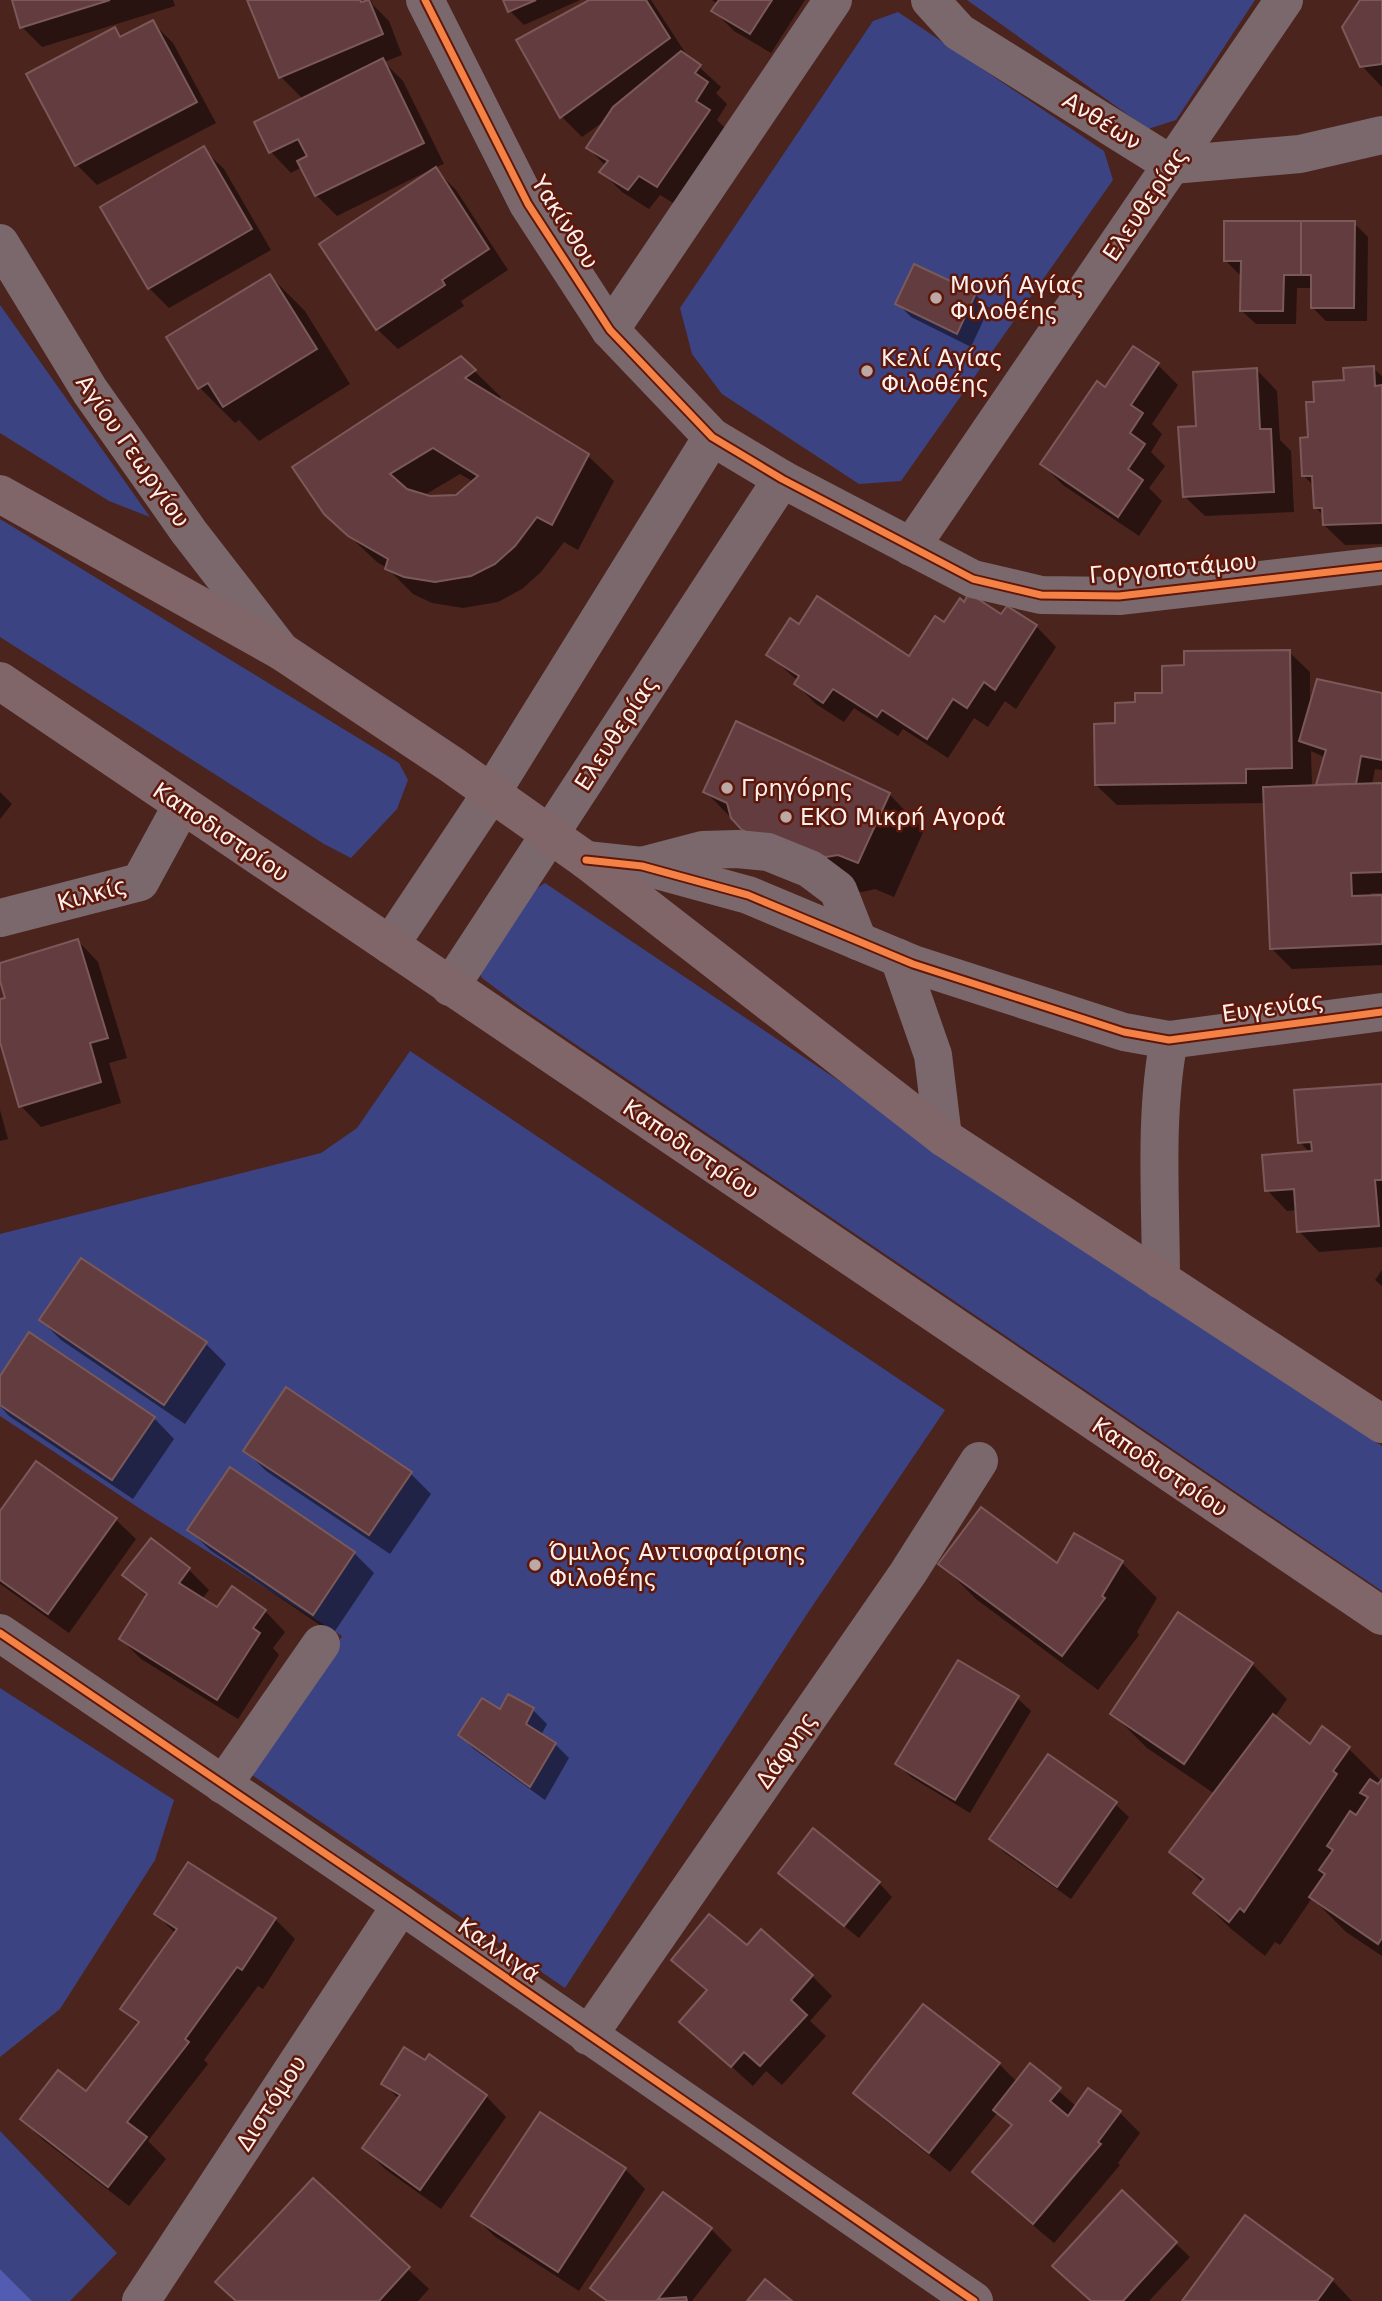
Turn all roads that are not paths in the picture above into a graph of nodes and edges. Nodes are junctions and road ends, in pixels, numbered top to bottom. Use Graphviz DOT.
graph roads {
  1 [pos="425,0"];
  2 [pos="833,0"];
  3 [pos="930,0"];
  4 [pos="1284,0"];
  5 [pos="1382,135"];
  6 [pos="1172,165"];
  7 [pos="0,243"];
  8 [pos="610,330"];
  9 [pos="712,437"];
  10 [pos="782,480"];
  11 [pos="0,494"];
  12 [pos="911,547"];
  13 [pos="1382,566"];
  14 [pos="281,651"];
  15 [pos="0,681"];
  16 [pos="492,792"];
  17 [pos="182,805"];
  18 [pos="549,834"];
  19 [pos="586,860"];
  20 [pos="0,918"];
  21 [pos="390,945"];
  22 [pos="899,958"];
  23 [pos="450,987"];
  24 [pos="1382,1012"];
  25 [pos="1169,1040"];
  26 [pos="943,1137"];
  27 [pos="1161,1280"];
  28 [pos="1382,1424"];
  29 [pos="979,1461"];
  30 [pos="1382,1616"];
  31 [pos="0,1633"];
  32 [pos="321,1644"];
  33 [pos="223,1785"];
  34 [pos="401,1905"];
  35 [pos="588,2036"];
  36 [pos="141,2301"];
  37 [pos="974,2301"];
  1 -- 8 [label="street, Υακίνθου"];
  2 -- 8 [label="street"];
  3 -- 6 [label="street, Ανθέων"];
  4 -- 6 [label="street, Ελευθερίας"];
  5 -- 6 [label="street"];
  6 -- 12 [label="street, Ελευθερίας"];
  7 -- 14 [label="street, Αγίου Γεωργίου"];
  8 -- 9 [label="street, Υακίνθου"];
  9 -- 10 [label="street, Γοργοποτάμου"];
  9 -- 16 [label="street"];
  10 -- 12 [label="street, Γοργοποτάμου"];
  10 -- 18 [label="street, Ελευθερίας"];
  11 -- 14 [label="main road"];
  12 -- 13 [label="street, Γοργοποτάμου"];
  14 -- 16 [label="main road"];
  15 -- 17 [label="main road, Καποδιστρίου"];
  16 -- 18 [label="main road"];
  16 -- 21 [label="street"];
  17 -- 20 [label="street, Κιλκίς"];
  17 -- 21 [label="main road, Καποδιστρίου"];
  18 -- 19 [label="main road"];
  18 -- 23 [label="street, Ελευθερίας"];
  19 -- 22 [label="street, Ευγενίας"];
  19 -- 26 [label="main road"];
  21 -- 23 [label="main road, Καποδιστρίου"];
  22 -- 25 [label="street, Ευγενίας"];
  22 -- 26 [label="street"];
  23 -- 30 [label="main road, Καποδιστρίου"];
  24 -- 25 [label="street, Ευγενίας"];
  25 -- 27 [label="street"];
  26 -- 27 [label="main road"];
  27 -- 28 [label="main road"];
  29 -- 35 [label="street, Δάφνης"];
  31 -- 33 [label="street, Καλλιγά"];
  32 -- 33 [label="street"];
  33 -- 34 [label="street, Καλλιγά"];
  34 -- 35 [label="street, Καλλιγά"];
  34 -- 36 [label="street, Διστόμου"];
  35 -- 37 [label="street, Καλλιγά"];
}
